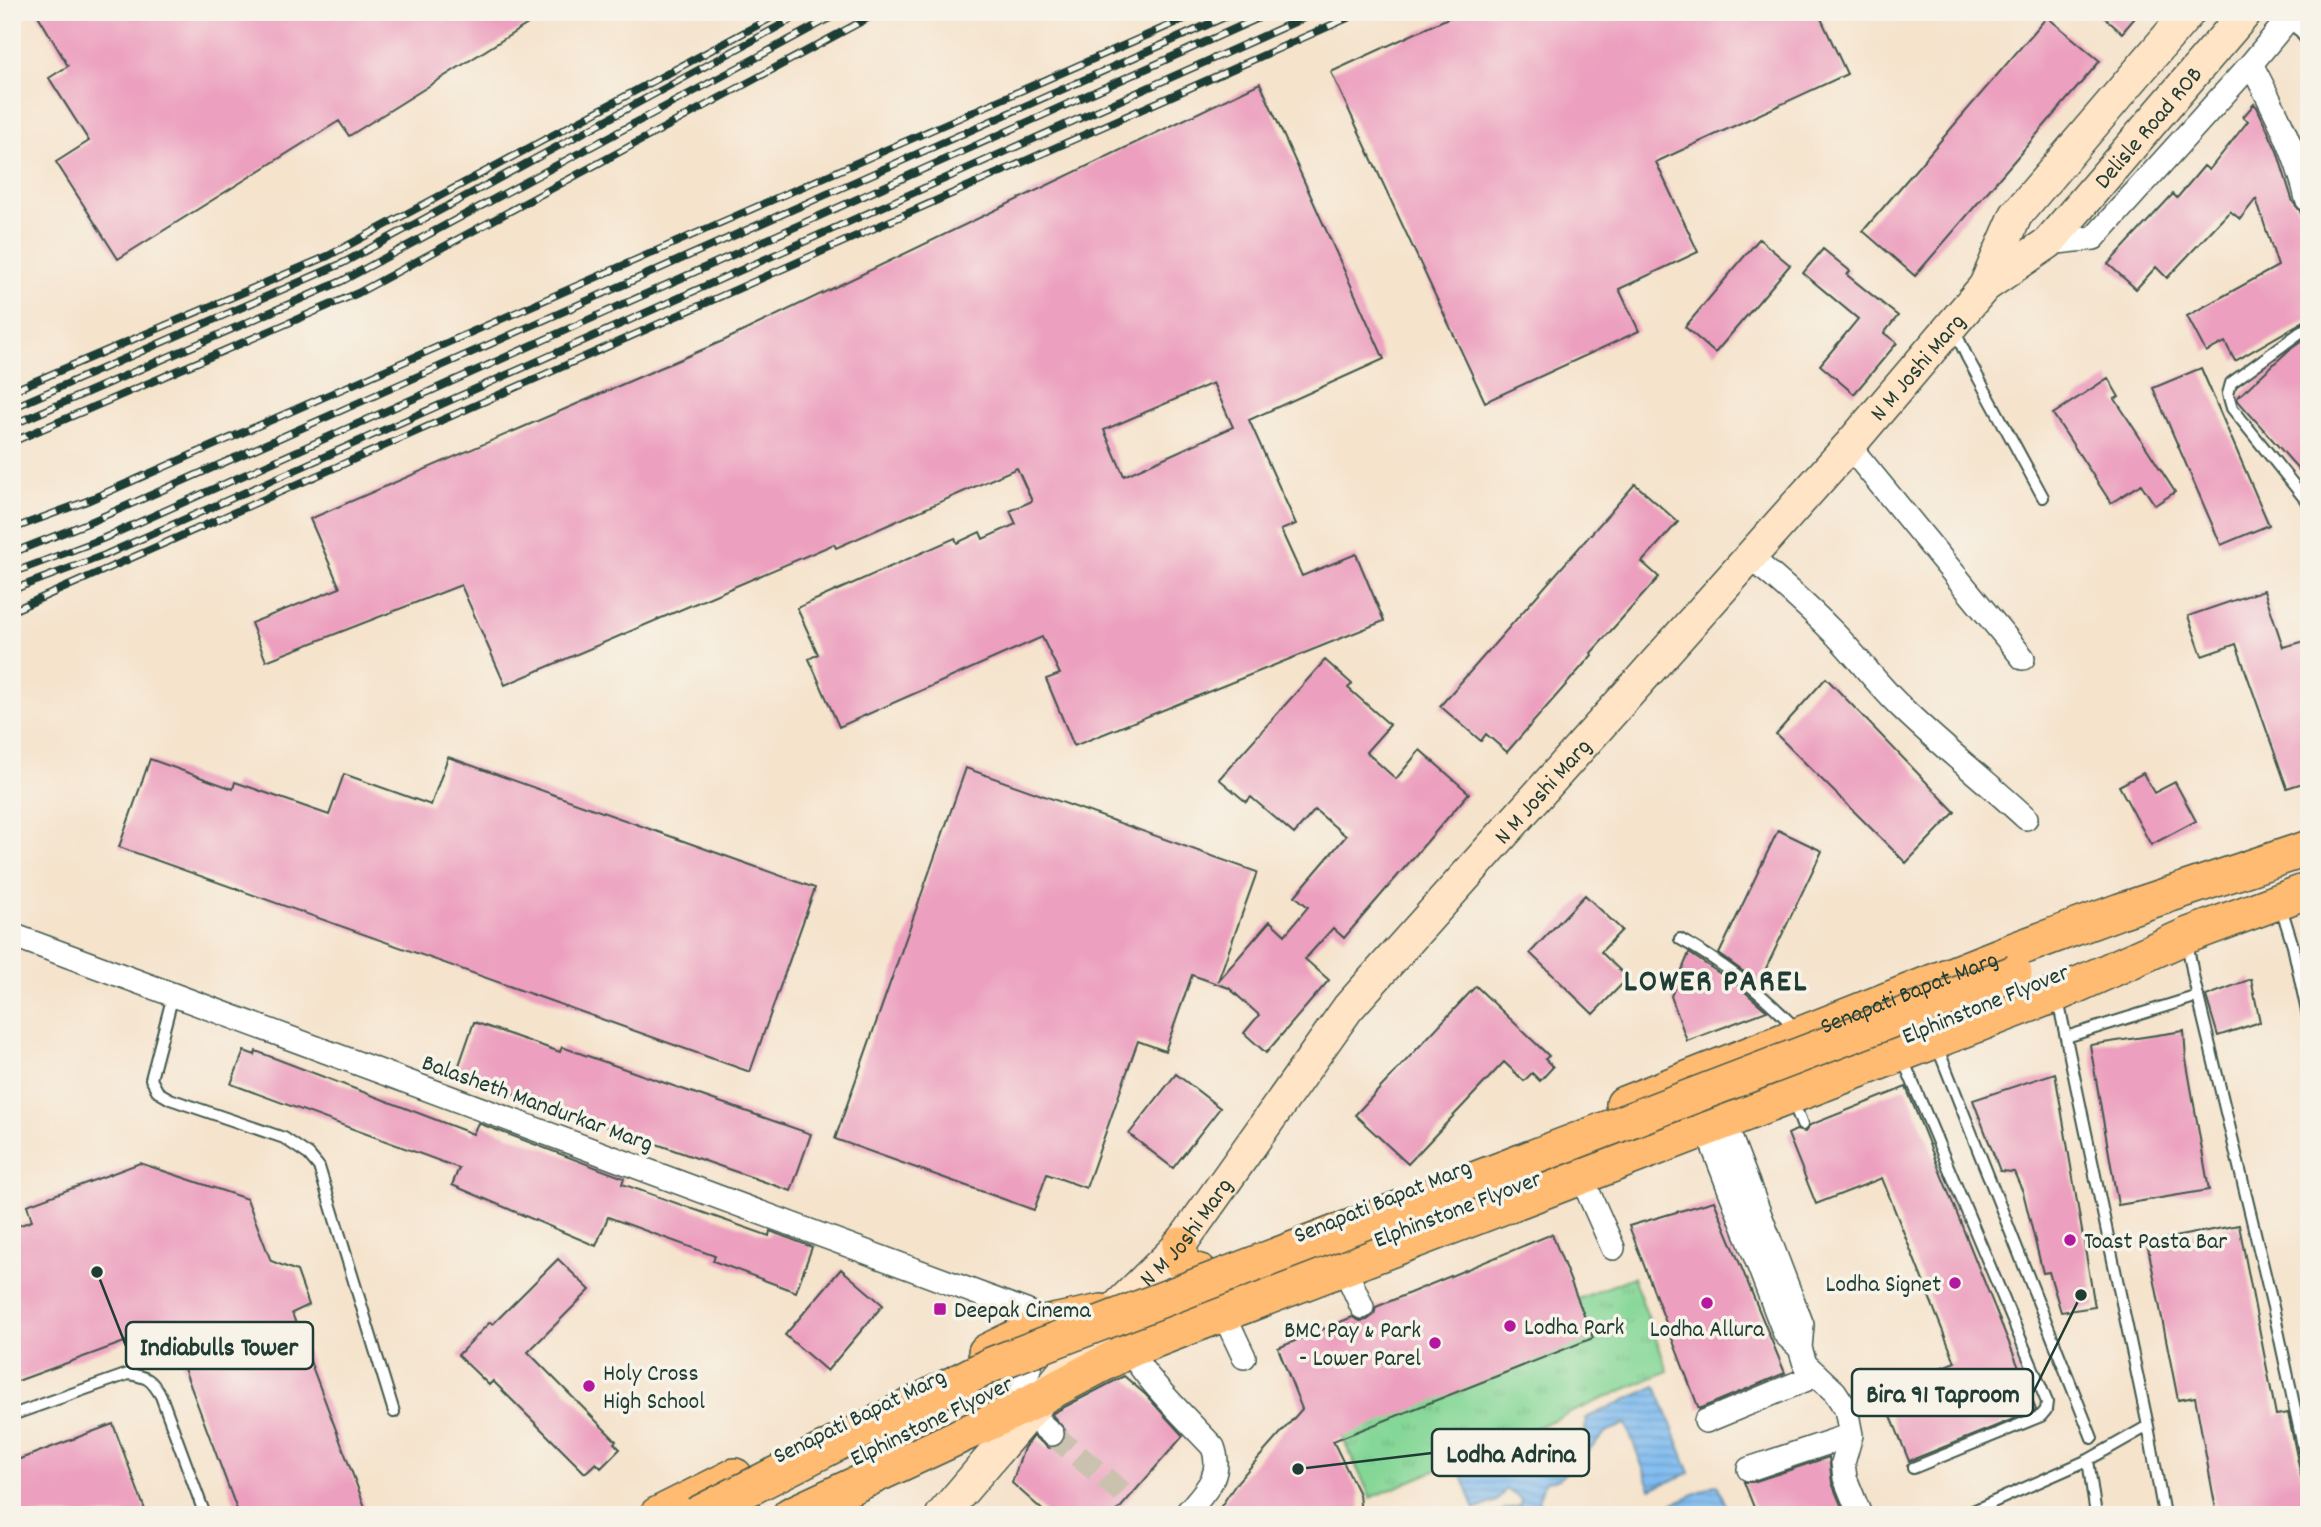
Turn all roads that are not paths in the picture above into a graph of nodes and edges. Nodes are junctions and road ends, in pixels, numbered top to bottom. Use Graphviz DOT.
graph roads {
  1 [pos="2189,12"];
  2 [pos="2246,12"];
  3 [pos="2291,17"];
  4 [pos="2309,45"];
  5 [pos="2251,64"];
  6 [pos="2307,199"];
  7 [pos="2015,215"];
  8 [pos="2048,243"];
  9 [pos="1985,286"];
  10 [pos="1952,325"];
  11 [pos="2309,326"];
  12 [pos="1849,446"];
  13 [pos="2043,497"];
  14 [pos="2309,504"];
  15 [pos="1749,556"];
  16 [pos="2023,658"];
  17 [pos="2026,818"];
  18 [pos="2309,848"];
  19 [pos="2294,896"];
  20 [pos="2109,932"];
  21 [pos="12,935"];
  22 [pos="2186,936"];
  23 [pos="1680,939"];
  24 [pos="2057,994"];
  25 [pos="173,995"];
  26 [pos="2199,996"];
  27 [pos="2309,1021"];
  28 [pos="1801,1034"];
  29 [pos="2066,1037"];
  30 [pos="1935,1040"];
  31 [pos="1901,1053"];
  32 [pos="1715,1125"];
  33 [pos="1581,1176"];
  34 [pos="1613,1248"];
  35 [pos="1190,1259"];
  36 [pos="1351,1264"];
  37 [pos="1368,1304"];
  38 [pos="1115,1309"];
  39 [pos="1221,1314"];
  40 [pos="1043,1324"];
  41 [pos="1129,1350"];
  42 [pos="1244,1357"];
  43 [pos="1817,1375"];
  44 [pos="394,1412"];
  45 [pos="1036,1412"];
  46 [pos="12,1415"];
  47 [pos="1706,1421"];
  48 [pos="2148,1426"];
  49 [pos="1852,1435"];
  50 [pos="2092,1438"];
  51 [pos="2088,1460"];
  52 [pos="1913,1468"];
  53 [pos="1749,1469"];
  54 [pos="2309,1474"];
  55 [pos="205,1515"];
  56 [pos="657,1515"];
  57 [pos="696,1515"];
  58 [pos="741,1515"];
  59 [pos="790,1515"];
  60 [pos="942,1515"];
  61 [pos="1185,1515"];
  62 [pos="1860,1515"];
  63 [pos="1964,1515"];
  64 [pos="2096,1515"];
  65 [pos="2164,1515"];
  1 -- 7 [label="main road, Delisle Road ROB"];
  2 -- 8 [label="main road, Delisle Road ROB"];
  3 -- 4 [label="lane"];
  3 -- 5 [label="street"];
  5 -- 6 [label="street"];
  5 -- 8 [label="street"];
  7 -- 8 [label="main road"];
  7 -- 9 [label="main road, Delisle Road ROB"];
  8 -- 9 [label="main road, Delisle Road ROB"];
  9 -- 10 [label="main road, N M Joshi Marg"];
  10 -- 12 [label="main road, N M Joshi Marg"];
  10 -- 13 [label="lane"];
  11 -- 14 [label="lane"];
  12 -- 15 [label="main road, N M Joshi Marg"];
  12 -- 16 [label="street"];
  15 -- 17 [label="street"];
  15 -- 35 [label="main road, N M Joshi Marg"];
  18 -- 20 [label="main road"];
  19 -- 22 [label="main road"];
  19 -- 27 [label="lane"];
  20 -- 22 [label="main road, Elphinstone Flyover"];
  20 -- 28 [label="main road, Senapati Bapat Marg"];
  20 -- 57 [label="main road, Elphinstone Flyover, bridge"];
  20 -- 58 [label="main road, Elphinstone Flyover"];
  21 -- 25 [label="street, Balasheth Mandurkar Marg"];
  22 -- 24 [label="main road, Senapati Bapat Marg"];
  22 -- 26 [label="lane"];
  23 -- 28 [label="lane"];
  24 -- 29 [label="lane"];
  24 -- 30 [label="main road, Senapati Bapat Marg"];
  25 -- 40 [label="street, Balasheth Mandurkar Marg"];
  25 -- 44 [label="lane"];
  26 -- 29 [label="lane"];
  26 -- 54 [label="lane"];
  28 -- 35 [label="main road, Senapati Bapat Marg"];
  29 -- 48 [label="lane"];
  30 -- 31 [label="main road, Senapati Bapat Marg"];
  30 -- 50 [label="lane"];
  31 -- 32 [label="main road, Senapati Bapat Marg"];
  31 -- 52 [label="lane"];
  32 -- 33 [label="main road, Senapati Bapat Marg"];
  32 -- 43 [label="street"];
  33 -- 34 [label="street"];
  33 -- 36 [label="main road, Senapati Bapat Marg"];
  35 -- 38 [label="main road, Senapati Bapat Marg"];
  35 -- 39 [label="main road"];
  36 -- 37 [label="street"];
  36 -- 39 [label="main road, Senapati Bapat Marg"];
  38 -- 40 [label="main road, Senapati Bapat Marg"];
  38 -- 41 [label="street"];
  38 -- 45 [label="main road"];
  39 -- 41 [label="main road, Senapati Bapat Marg"];
  39 -- 42 [label="street"];
  40 -- 45 [label="street"];
  40 -- 56 [label="main road, Senapati Bapat Marg"];
  41 -- 45 [label="main road, Senapati Bapat Marg"];
  41 -- 61 [label="street"];
  43 -- 47 [label="street"];
  43 -- 49 [label="street"];
  45 -- 59 [label="main road, Senapati Bapat Marg"];
  45 -- 60 [label="main road"];
  46 -- 55 [label="lane"];
  48 -- 51 [label="lane"];
  48 -- 65 [label="lane"];
  49 -- 53 [label="street"];
  49 -- 62 [label="street"];
  51 -- 63 [label="lane"];
  51 -- 64 [label="lane"];
}
